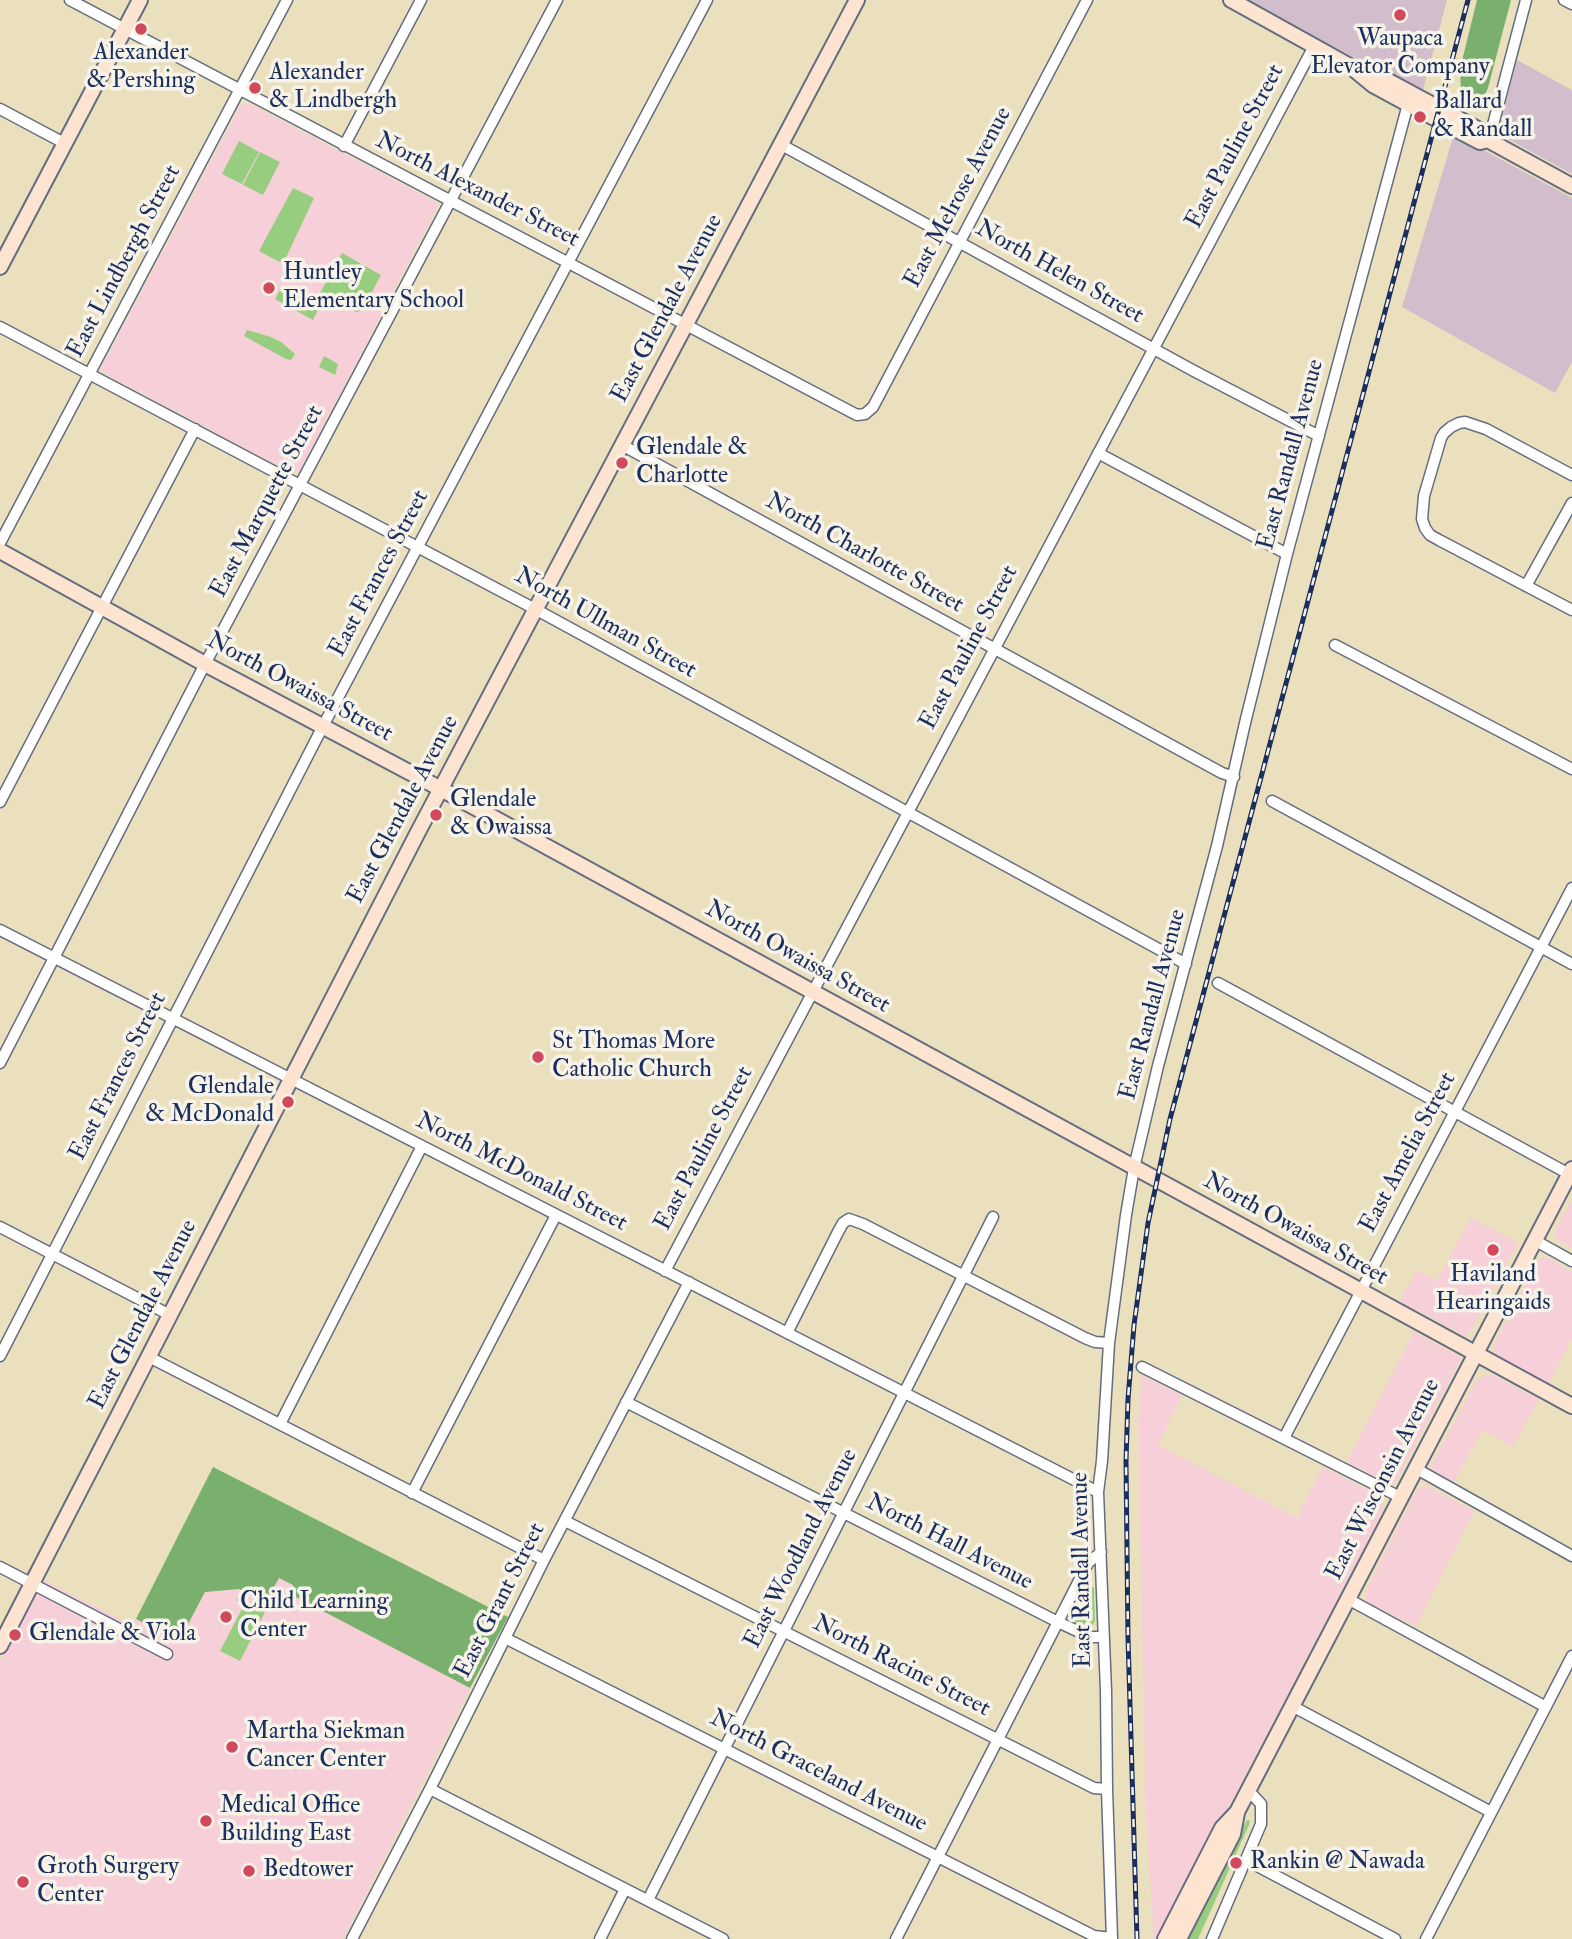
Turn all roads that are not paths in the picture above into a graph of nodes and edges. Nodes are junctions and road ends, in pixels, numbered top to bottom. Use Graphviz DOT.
graph roads {
  1 [pos="70,0"];
  2 [pos="140,0"];
  3 [pos="286,0"];
  4 [pos="421,0"];
  5 [pos="557,0"];
  6 [pos="707,0"];
  7 [pos="857,0"];
  8 [pos="1087,0"];
  9 [pos="1231,0"];
  10 [pos="1526,0"];
  11 [pos="1564,0"];
  12 [pos="1572,4"];
  13 [pos="124,29"];
  14 [pos="1314,46"];
  15 [pos="1350,66"];
  16 [pos="239,90"];
  17 [pos="1408,104"];
  18 [pos="0,109"];
  19 [pos="1488,141"];
  20 [pos="64,143"];
  21 [pos="780,144"];
  22 [pos="344,146"];
  23 [pos="1572,186"];
  24 [pos="450,201"];
  25 [pos="959,243"];
  26 [pos="2,260"];
  27 [pos="568,262"];
  28 [pos="686,325"];
  29 [pos="0,327"];
  30 [pos="1153,348"];
  31 [pos="89,374"];
  32 [pos="865,414"];
  33 [pos="195,429"];
  34 [pos="1319,436"];
  35 [pos="622,445"];
  36 [pos="1098,453"];
  37 [pos="1572,475"];
  38 [pos="300,486"];
  39 [pos="1572,503"];
  40 [pos="0,543"];
  41 [pos="418,547"];
  42 [pos="0,551"];
  43 [pos="1287,554"];
  44 [pos="1526,586"];
  45 [pos="101,607"];
  46 [pos="535,609"];
  47 [pos="1572,610"];
  48 [pos="1335,645"];
  49 [pos="993,649"];
  50 [pos="205,664"];
  51 [pos="323,726"];
  52 [pos="1572,769"];
  53 [pos="1234,777"];
  54 [pos="441,789"];
  55 [pos="1272,801"];
  56 [pos="0,802"];
  57 [pos="906,813"];
  58 [pos="1572,888"];
  59 [pos="0,930"];
  60 [pos="1542,946"];
  61 [pos="54,958"];
  62 [pos="1186,964"];
  63 [pos="1572,964"];
  64 [pos="1218,983"];
  65 [pos="811,992"];
  66 [pos="173,1019"];
  67 [pos="0,1063"];
  68 [pos="291,1079"];
  69 [pos="1454,1112"];
  70 [pos="422,1146"];
  71 [pos="1134,1168"];
  72 [pos="1571,1172"];
  73 [pos="556,1214"];
  74 [pos="993,1217"];
  75 [pos="0,1227"];
  76 [pos="1534,1241"];
  77 [pos="52,1254"];
  78 [pos="1572,1261"];
  79 [pos="665,1271"];
  80 [pos="964,1275"];
  81 [pos="688,1283"];
  82 [pos="1360,1292"];
  83 [pos="170,1315"];
  84 [pos="787,1333"];
  85 [pos="1109,1343"];
  86 [pos="1475,1353"];
  87 [pos="0,1356"];
  88 [pos="149,1357"];
  89 [pos="1142,1367"];
  90 [pos="904,1393"];
  91 [pos="626,1402"];
  92 [pos="1572,1406"];
  93 [pos="280,1424"];
  94 [pos="1284,1438"];
  95 [pos="1415,1468"];
  96 [pos="1098,1492"];
  97 [pos="412,1493"];
  98 [pos="1400,1497"];
  99 [pos="844,1514"];
  100 [pos="565,1521"];
  101 [pos="1101,1552"];
  102 [pos="1572,1556"];
  103 [pos="544,1560"];
  104 [pos="0,1567"];
  105 [pos="32,1583"];
  106 [pos="1348,1599"];
  107 [pos="1058,1622"];
  108 [pos="784,1631"];
  109 [pos="1104,1637"];
  110 [pos="505,1638"];
  111 [pos="0,1646"];
  112 [pos="167,1654"];
  113 [pos="1572,1656"];
  114 [pos="1292,1706"];
  115 [pos="1546,1707"];
  116 [pos="998,1740"];
  117 [pos="725,1748"];
  118 [pos="430,1789"];
  119 [pos="1107,1789"];
  120 [pos="1248,1790"];
  121 [pos="1237,1812"];
  122 [pos="1491,1812"];
  123 [pos="938,1857"];
  124 [pos="1246,1860"];
  125 [pos="625,1889"];
  126 [pos="648,1900"];
  127 [pos="1112,1938"];
  128 [pos="352,1939"];
  129 [pos="600,1939"];
  130 [pos="723,1939"];
  131 [pos="896,1939"];
  132 [pos="1165,1939"];
  133 [pos="1179,1939"];
  134 [pos="1212,1939"];
  135 [pos="1395,1939"];
  136 [pos="1426,1939"];
  1 -- 13 [label="street, North Alexander Street"];
  2 -- 13 [label="street"];
  3 -- 16 [label="street, East Lindbergh Street"];
  4 -- 22 [label="street"];
  5 -- 24 [label="street, East Marquette Street"];
  6 -- 27 [label="street, East Frances Street"];
  7 -- 21 [label="street, East Glendale Avenue"];
  8 -- 25 [label="street, East Melrose Avenue"];
  9 -- 14 [label="street"];
  10 -- 19 [label="street"];
  11 -- 12 [label="street"];
  13 -- 16 [label="street, North Alexander Street"];
  13 -- 20 [label="street"];
  14 -- 15 [label="street"];
  14 -- 30 [label="street, East Pauline Street"];
  15 -- 17 [label="street"];
  15 -- 19 [label="street"];
  16 -- 22 [label="street, North Alexander Street"];
  16 -- 31 [label="street, East Lindbergh Street"];
  17 -- 19 [label="street"];
  17 -- 34 [label="street, East Randall Avenue"];
  18 -- 20 [label="street"];
  19 -- 23 [label="street"];
  20 -- 26 [label="street"];
  21 -- 25 [label="street, North Helen Street"];
  21 -- 28 [label="street, East Glendale Avenue"];
  22 -- 24 [label="street, North Alexander Street"];
  24 -- 27 [label="street, North Alexander Street"];
  24 -- 38 [label="street, East Marquette Street"];
  25 -- 30 [label="street, North Helen Street"];
  25 -- 32 [label="street, East Melrose Avenue"];
  27 -- 28 [label="street, North Alexander Street"];
  27 -- 41 [label="street, East Frances Street"];
  28 -- 32 [label="street, North Alexander Street"];
  28 -- 35 [label="street, East Glendale Avenue"];
  29 -- 31 [label="street, North Ullman Street"];
  30 -- 34 [label="street, North Helen Street"];
  30 -- 36 [label="street, East Pauline Street"];
  31 -- 33 [label="street, North Ullman Street"];
  31 -- 40 [label="street, East Lindbergh Street"];
  33 -- 38 [label="street, North Ullman Street"];
  33 -- 45 [label="street"];
  34 -- 43 [label="street, East Randall Avenue"];
  35 -- 46 [label="street, East Glendale Avenue"];
  35 -- 49 [label="street, North Charlotte Street"];
  36 -- 43 [label="street"];
  36 -- 49 [label="street, East Pauline Street"];
  37 -- 44 [label="street"];
  38 -- 41 [label="street, North Ullman Street"];
  38 -- 50 [label="street, East Marquette Street"];
  39 -- 44 [label="street"];
  41 -- 46 [label="street, North Ullman Street"];
  41 -- 51 [label="street, East Frances Street"];
  42 -- 45 [label="street, North Owaissa Street"];
  43 -- 53 [label="street, East Randall Avenue"];
  44 -- 47 [label="street"];
  45 -- 50 [label="street, North Owaissa Street"];
  45 -- 56 [label="street"];
  46 -- 54 [label="street, East Glendale Avenue"];
  46 -- 57 [label="street, North Ullman Street"];
  48 -- 52 [label="street"];
  49 -- 53 [label="street, North Charlotte Street"];
  49 -- 57 [label="street, East Pauline Street"];
  50 -- 51 [label="street, North Owaissa Street"];
  50 -- 61 [label="street, East Marquette Street"];
  51 -- 54 [label="street, North Owaissa Street"];
  51 -- 66 [label="street, East Frances Street"];
  53 -- 62 [label="street, East Randall Avenue"];
  54 -- 65 [label="street, North Owaissa Street"];
  54 -- 68 [label="street, East Glendale Avenue"];
  55 -- 60 [label="street"];
  57 -- 62 [label="street, North Ullman Street"];
  57 -- 65 [label="street, East Pauline Street"];
  58 -- 60 [label="street, East Amelia Street"];
  59 -- 61 [label="street, North McDonald Street"];
  60 -- 63 [label="street"];
  60 -- 69 [label="street, East Amelia Street"];
  61 -- 66 [label="street, North McDonald Street"];
  61 -- 67 [label="street, East Marquette Street"];
  62 -- 71 [label="street, East Randall Avenue"];
  64 -- 69 [label="street"];
  65 -- 71 [label="street, North Owaissa Street"];
  65 -- 79 [label="street, East Pauline Street"];
  66 -- 68 [label="street, North McDonald Street"];
  66 -- 77 [label="street, East Frances Street"];
  68 -- 70 [label="street, North McDonald Street"];
  68 -- 83 [label="street, East Glendale Avenue"];
  69 -- 72 [label="street"];
  69 -- 82 [label="street, East Amelia Street"];
  70 -- 73 [label="street, North McDonald Street"];
  70 -- 93 [label="street"];
  71 -- 82 [label="street, North Owaissa Street"];
  71 -- 85 [label="street, East Randall Avenue"];
  72 -- 76 [label="street, East Wisconsin Avenue"];
  73 -- 79 [label="street, North McDonald Street"];
  73 -- 97 [label="street"];
  74 -- 80 [label="street, East Woodland Avenue"];
  75 -- 77 [label="street"];
  76 -- 78 [label="street"];
  76 -- 86 [label="street, East Wisconsin Avenue"];
  77 -- 83 [label="street"];
  77 -- 87 [label="street, East Frances Street"];
  79 -- 81 [label="street, North McDonald Street"];
  80 -- 84 [label="street"];
  80 -- 85 [label="street"];
  80 -- 90 [label="street, East Woodland Avenue"];
  81 -- 84 [label="street, North McDonald Street"];
  81 -- 91 [label="street, East Grant Street"];
  82 -- 86 [label="street, North Owaissa Street"];
  82 -- 94 [label="street, East Amelia Street"];
  83 -- 88 [label="street, East Glendale Avenue"];
  84 -- 90 [label="street, North McDonald Street"];
  85 -- 96 [label="street, East Randall Avenue"];
  86 -- 92 [label="street, North Owaissa Street"];
  86 -- 95 [label="street, East Wisconsin Avenue"];
  88 -- 93 [label="street"];
  88 -- 105 [label="street, East Glendale Avenue"];
  89 -- 94 [label="street"];
  90 -- 96 [label="street, North McDonald Street"];
  90 -- 99 [label="street, East Woodland Avenue"];
  91 -- 99 [label="street, North Hall Avenue"];
  91 -- 100 [label="street, East Grant Street"];
  93 -- 97 [label="street"];
  94 -- 98 [label="street"];
  95 -- 98 [label="street, East Wisconsin Avenue"];
  95 -- 102 [label="street"];
  96 -- 101 [label="street, East Randall Avenue"];
  97 -- 103 [label="street"];
  98 -- 106 [label="street, East Wisconsin Avenue"];
  99 -- 107 [label="street, North Hall Avenue"];
  99 -- 108 [label="street, East Woodland Avenue"];
  100 -- 103 [label="street, East Grant Street"];
  100 -- 108 [label="street, North Racine Street"];
  101 -- 107 [label="street"];
  101 -- 109 [label="street, East Randall Avenue"];
  103 -- 110 [label="street, East Grant Street"];
  104 -- 105 [label="street"];
  105 -- 111 [label="street, East Glendale Avenue"];
  105 -- 112 [label="street"];
  106 -- 114 [label="street, East Wisconsin Avenue"];
  106 -- 115 [label="street"];
  107 -- 109 [label="street, North Hall Avenue"];
  107 -- 116 [label="street"];
  108 -- 116 [label="street, North Racine Street"];
  108 -- 117 [label="street, East Woodland Avenue"];
  109 -- 119 [label="street, East Randall Avenue"];
  110 -- 117 [label="street, North Graceland Avenue"];
  110 -- 118 [label="street, East Grant Street"];
  113 -- 115 [label="street"];
  114 -- 120 [label="street, East Wisconsin Avenue"];
  114 -- 122 [label="street"];
  115 -- 122 [label="street"];
  116 -- 119 [label="street, North Racine Street"];
  116 -- 123 [label="street"];
  117 -- 123 [label="street, North Graceland Avenue"];
  117 -- 126 [label="street, East Woodland Avenue"];
  118 -- 125 [label="street"];
  118 -- 128 [label="street, East Grant Street"];
  119 -- 127 [label="street, East Randall Avenue"];
  120 -- 121 [label="street, East Wisconsin Avenue"];
  120 -- 124 [label="street"];
  121 -- 132 [label="street, East Wisconsin Avenue"];
  121 -- 133 [label="street, East Wisconsin Avenue"];
  122 -- 136 [label="street"];
  123 -- 127 [label="street, North Graceland Avenue"];
  123 -- 131 [label="street"];
  124 -- 134 [label="street"];
  124 -- 135 [label="street"];
  125 -- 126 [label="street"];
  125 -- 129 [label="street"];
  126 -- 130 [label="street"];
}
